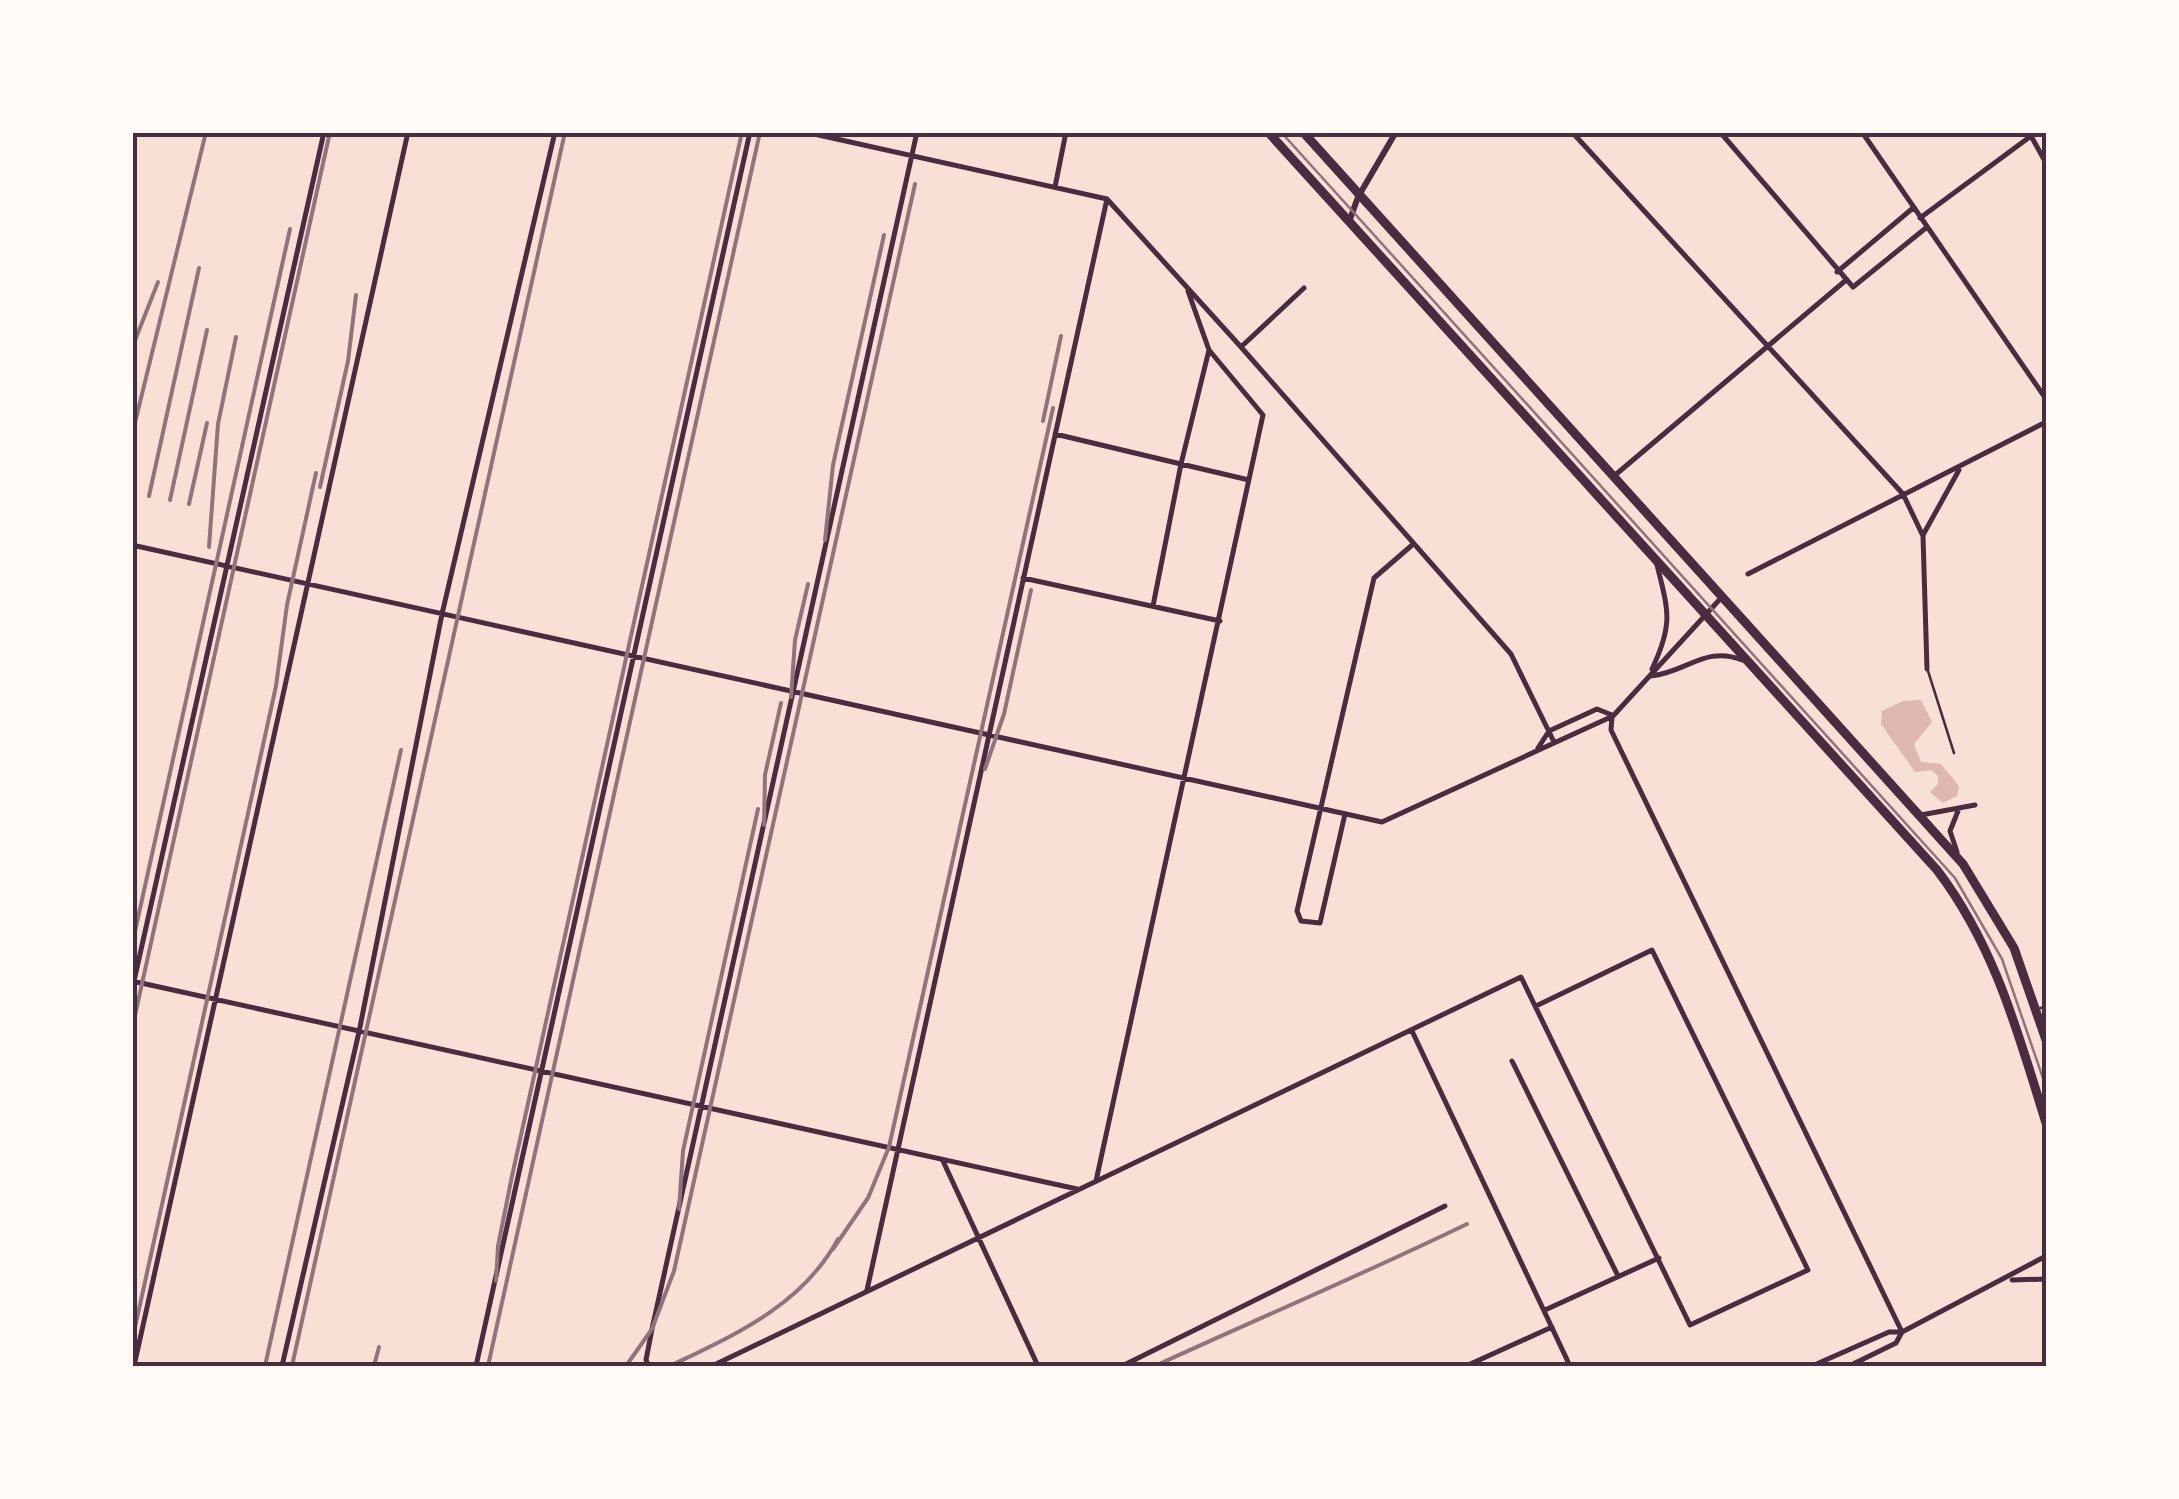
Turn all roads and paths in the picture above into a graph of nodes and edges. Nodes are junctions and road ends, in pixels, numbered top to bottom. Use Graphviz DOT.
graph roads {
  1 [pos="324,132"];
  2 [pos="408,132"];
  3 [pos="555,132"];
  4 [pos="750,132"];
  5 [pos="805,132"];
  6 [pos="917,132"];
  7 [pos="1066,132"];
  8 [pos="1268,132"];
  9 [pos="1302,132"];
  10 [pos="1396,132"];
  11 [pos="1572,132"];
  12 [pos="1862,132"];
  13 [pos="1722,133"];
  14 [pos="2029,134"];
  15 [pos="912,155"];
  16 [pos="2046,163"];
  17 [pos="1054,187"];
  18 [pos="1358,197"];
  19 [pos="1106,199"];
  20 [pos="1913,208"];
  21 [pos="1920,218"];
  22 [pos="1349,222"];
  23 [pos="1927,227"];
  24 [pos="1837,272"];
  25 [pos="1845,281"];
  26 [pos="1304,288"];
  27 [pos="1188,290"];
  28 [pos="1768,345"];
  29 [pos="1241,347"];
  30 [pos="1209,350"];
  31 [pos="2046,399"];
  32 [pos="2046,422"];
  33 [pos="1055,434"];
  34 [pos="1182,464"];
  35 [pos="1960,468"];
  36 [pos="1612,478"];
  37 [pos="1249,480"];
  38 [pos="1902,494"];
  39 [pos="1923,536"];
  40 [pos="132,544"];
  41 [pos="1412,546"];
  42 [pos="1656,562"];
  43 [pos="227,565"];
  44 [pos="1748,574"];
  45 [pos="1023,578"];
  46 [pos="307,583"];
  47 [pos="1721,598"];
  48 [pos="1153,606"];
  49 [pos="442,614"];
  50 [pos="1703,617"];
  51 [pos="1220,621"];
  52 [pos="634,657"];
  53 [pos="1742,660"];
  54 [pos="1927,669"];
  55 [pos="1648,676"];
  56 [pos="794,693"];
  57 [pos="1612,716"];
  58 [pos="1548,731"];
  59 [pos="987,736"];
  60 [pos="1554,742"];
  61 [pos="1536,750"];
  62 [pos="1954,753"];
  63 [pos="1184,781"];
  64 [pos="1975,805"];
  65 [pos="1321,809"];
  66 [pos="1959,811"];
  67 [pos="1345,814"];
  68 [pos="1918,815"];
  69 [pos="1963,864"];
  70 [pos="133,981"];
  71 [pos="132,990"];
  72 [pos="213,998"];
  73 [pos="1536,1006"];
  74 [pos="2041,1008"];
  75 [pos="1412,1030"];
  76 [pos="360,1032"];
  77 [pos="2046,1040"];
  78 [pos="1512,1061"];
  79 [pos="544,1071"];
  80 [pos="703,1106"];
  81 [pos="2046,1124"];
  82 [pos="898,1149"];
  83 [pos="943,1160"];
  84 [pos="1096,1182"];
  85 [pos="1080,1190"];
  86 [pos="1446,1206"];
  87 [pos="978,1237"];
  88 [pos="2045,1256"];
  89 [pos="1658,1258"];
  90 [pos="1618,1276"];
  91 [pos="2046,1279"];
  92 [pos="2009,1280"];
  93 [pos="866,1292"];
  94 [pos="1545,1310"];
  95 [pos="1552,1327"];
  96 [pos="1902,1332"];
  97 [pos="134,1366"];
  98 [pos="282,1366"];
  99 [pos="476,1366"];
  100 [pos="649,1366"];
  101 [pos="712,1366"];
  102 [pos="1038,1366"];
  103 [pos="1122,1366"];
  104 [pos="1466,1366"];
  105 [pos="1570,1366"];
  106 [pos="1812,1366"];
  107 [pos="1849,1366"];
  1 -- 43 [label="street"];
  2 -- 46 [label="street"];
  3 -- 49 [label="street"];
  4 -- 52 [label="street"];
  5 -- 15 [label="street"];
  6 -- 15 [label="street"];
  7 -- 17 [label="street"];
  8 -- 22 [label="main road"];
  9 -- 18 [label="main road"];
  10 -- 18 [label="street"];
  11 -- 28 [label="street"];
  12 -- 20 [label="street"];
  13 -- 24 [label="street"];
  14 -- 16 [label="street"];
  14 -- 21 [label="street"];
  15 -- 17 [label="street"];
  15 -- 56 [label="street"];
  17 -- 19 [label="street"];
  18 -- 22 [label="street"];
  18 -- 36 [label="main road"];
  19 -- 27 [label="street"];
  19 -- 33 [label="street"];
  20 -- 21 [label="street"];
  20 -- 24 [label="street"];
  21 -- 23 [label="street"];
  22 -- 42 [label="main road"];
  23 -- 25 [label="street"];
  23 -- 31 [label="street"];
  24 -- 25 [label="street"];
  25 -- 28 [label="street"];
  26 -- 29 [label="street"];
  27 -- 29 [label="street"];
  27 -- 30 [label="street"];
  28 -- 36 [label="street"];
  28 -- 38 [label="street"];
  29 -- 41 [label="street"];
  30 -- 34 [label="street"];
  30 -- 37 [label="street"];
  32 -- 35 [label="street"];
  33 -- 34 [label="street"];
  33 -- 45 [label="street"];
  34 -- 37 [label="street"];
  34 -- 48 [label="street"];
  35 -- 38 [label="street"];
  35 -- 39 [label="street"];
  36 -- 47 [label="main road"];
  37 -- 51 [label="street"];
  38 -- 39 [label="street"];
  38 -- 44 [label="street"];
  39 -- 54 [label="street"];
  40 -- 43 [label="street"];
  41 -- 58 [label="street"];
  41 -- 65 [label="street"];
  42 -- 50 [label="main road"];
  42 -- 55 [label="street"];
  43 -- 46 [label="street"];
  43 -- 70 [label="street"];
  45 -- 48 [label="street"];
  45 -- 59 [label="street"];
  46 -- 49 [label="street"];
  46 -- 72 [label="street"];
  47 -- 50 [label="street"];
  47 -- 68 [label="main road"];
  48 -- 51 [label="street"];
  49 -- 52 [label="street"];
  49 -- 76 [label="street"];
  50 -- 53 [label="main road"];
  50 -- 55 [label="street"];
  51 -- 63 [label="street"];
  52 -- 56 [label="street"];
  52 -- 79 [label="street"];
  53 -- 55 [label="street"];
  53 -- 81 [label="main road"];
  54 -- 62 [label="lane"];
  55 -- 57 [label="street"];
  56 -- 59 [label="street"];
  56 -- 80 [label="street"];
  57 -- 58 [label="street"];
  57 -- 60 [label="street"];
  57 -- 96 [label="street"];
  58 -- 60 [label="street"];
  58 -- 61 [label="street"];
  59 -- 63 [label="street"];
  59 -- 82 [label="street"];
  60 -- 61 [label="street"];
  61 -- 67 [label="street"];
  63 -- 65 [label="street"];
  63 -- 84 [label="street"];
  64 -- 66 [label="street"];
  65 -- 67 [label="street"];
  65 -- 67 [label="street"];
  66 -- 68 [label="street"];
  66 -- 69 [label="street"];
  68 -- 69 [label="main road"];
  69 -- 74 [label="main road"];
  70 -- 71 [label="street"];
  70 -- 72 [label="street"];
  72 -- 76 [label="street"];
  72 -- 97 [label="street"];
  73 -- 75 [label="street"];
  73 -- 89 [label="street"];
  73 -- 89 [label="street"];
  74 -- 77 [label="main road"];
  75 -- 84 [label="street"];
  75 -- 94 [label="street"];
  76 -- 79 [label="street"];
  76 -- 98 [label="street"];
  78 -- 90 [label="street"];
  79 -- 80 [label="street"];
  79 -- 99 [label="street"];
  80 -- 82 [label="street"];
  80 -- 100 [label="street"];
  82 -- 83 [label="street"];
  82 -- 93 [label="street"];
  83 -- 85 [label="street"];
  83 -- 87 [label="street"];
  84 -- 85 [label="street"];
  85 -- 87 [label="street"];
  86 -- 103 [label="street"];
  87 -- 93 [label="street"];
  87 -- 102 [label="street"];
  88 -- 92 [label="street"];
  89 -- 90 [label="street"];
  90 -- 94 [label="street"];
  91 -- 92 [label="street"];
  92 -- 96 [label="street"];
  93 -- 101 [label="street"];
  94 -- 95 [label="street"];
  95 -- 104 [label="street"];
  95 -- 105 [label="street"];
  96 -- 106 [label="street"];
  96 -- 107 [label="street"];
}
